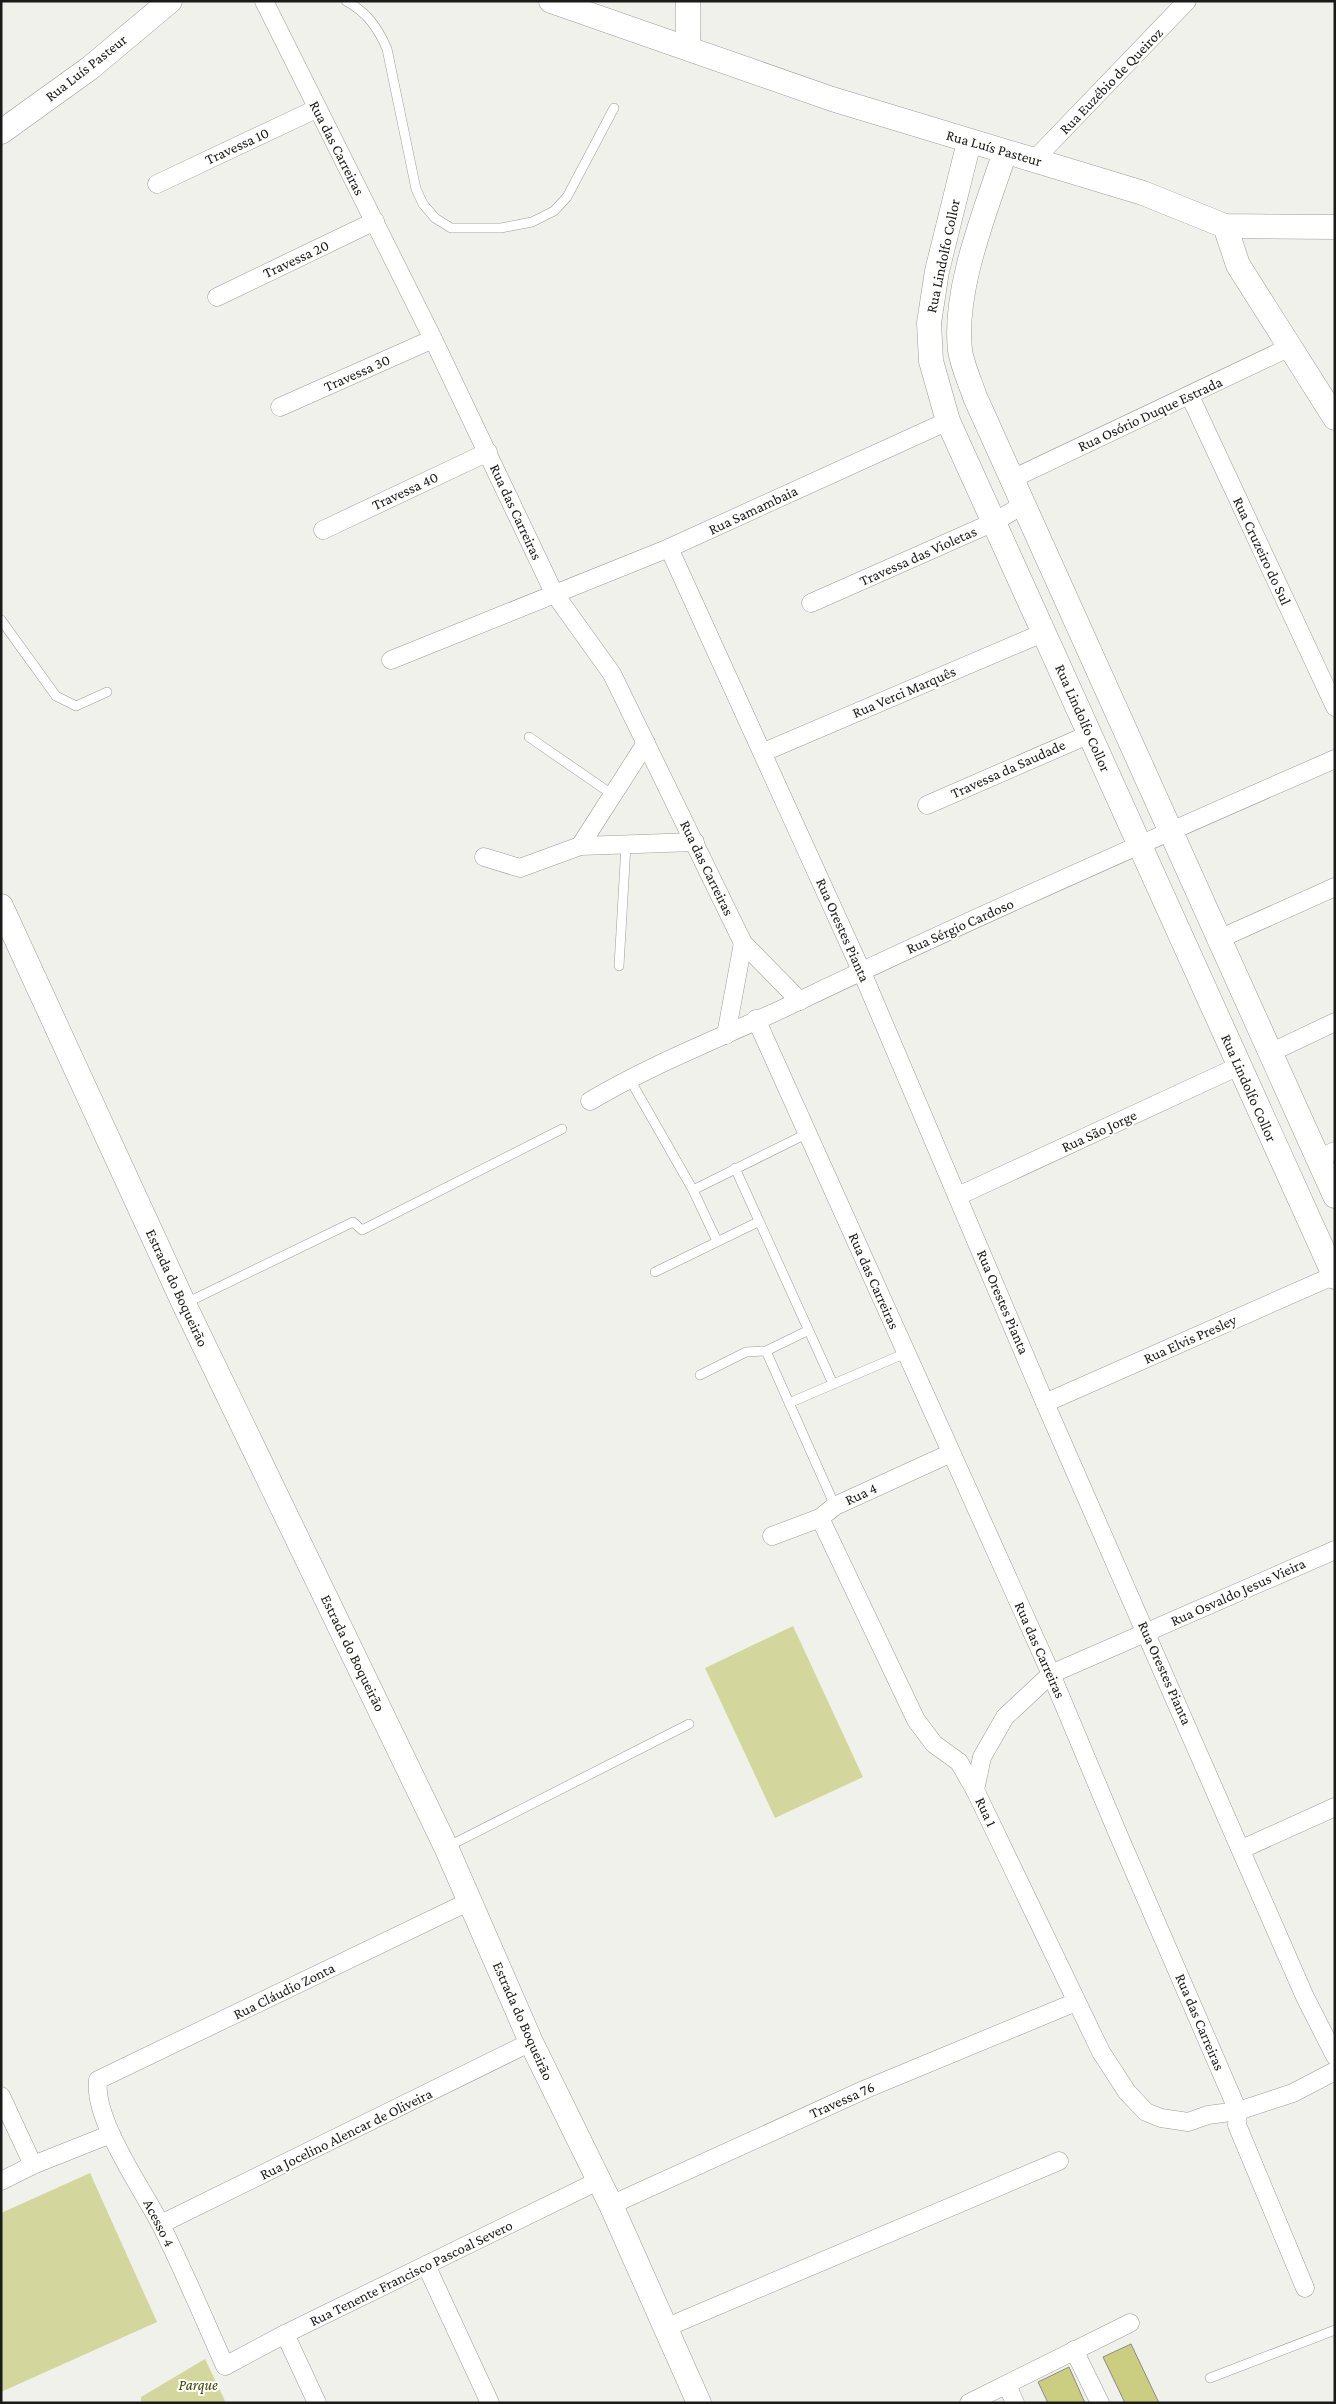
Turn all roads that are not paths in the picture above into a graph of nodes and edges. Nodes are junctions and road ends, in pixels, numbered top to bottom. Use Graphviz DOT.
graph roads {
  1 [pos="264,1"];
  2 [pos="346,1"];
  3 [pos="551,1"];
  4 [pos="688,1"];
  5 [pos="1187,1"];
  6 [pos="160,4"];
  7 [pos="688,48"];
  8 [pos="614,108"];
  9 [pos="316,109"];
  10 [pos="1,132"];
  11 [pos="969,142"];
  12 [pos="1004,152"];
  13 [pos="1034,160"];
  14 [pos="157,184"];
  15 [pos="375,221"];
  16 [pos="1225,226"];
  17 [pos="1335,227"];
  18 [pos="217,297"];
  19 [pos="433,339"];
  20 [pos="1288,348"];
  21 [pos="1190,396"];
  22 [pos="280,407"];
  23 [pos="1335,418"];
  24 [pos="948,421"];
  25 [pos="488,452"];
  26 [pos="1012,479"];
  27 [pos="1023,505"];
  28 [pos="994,522"];
  29 [pos="323,530"];
  30 [pos="669,548"];
  31 [pos="554,593"];
  32 [pos="811,603"];
  33 [pos="1,620"];
  34 [pos="1045,632"];
  35 [pos="391,660"];
  36 [pos="107,692"];
  37 [pos="1335,707"];
  38 [pos="1090,734"];
  39 [pos="529,737"];
  40 [pos="646,743"];
  41 [pos="764,752"];
  42 [pos="1335,759"];
  43 [pos="612,795"];
  44 [pos="927,805"];
  45 [pos="1170,831"];
  46 [pos="695,842"];
  47 [pos="626,845"];
  48 [pos="580,846"];
  49 [pos="1140,846"];
  50 [pos="484,857"];
  51 [pos="1335,887"];
  52 [pos="1,906"];
  53 [pos="1219,939"];
  54 [pos="743,943"];
  55 [pos="619,966"];
  56 [pos="861,970"];
  57 [pos="800,1000"];
  58 [pos="756,1020"];
  59 [pos="1335,1022"];
  60 [pos="726,1035"];
  61 [pos="1270,1053"];
  62 [pos="1239,1066"];
  63 [pos="629,1078"];
  64 [pos="590,1101"];
  65 [pos="562,1129"];
  66 [pos="808,1133"];
  67 [pos="1326,1155"];
  68 [pos="736,1168"];
  69 [pos="694,1190"];
  70 [pos="958,1196"];
  71 [pos="1335,1196"];
  72 [pos="758,1222"];
  73 [pos="717,1241"];
  74 [pos="655,1272"];
  75 [pos="1334,1276"];
  76 [pos="184,1304"];
  77 [pos="807,1331"];
  78 [pos="766,1351"];
  79 [pos="906,1352"];
  80 [pos="700,1375"];
  81 [pos="833,1384"];
  82 [pos="789,1403"];
  83 [pos="1046,1403"];
  84 [pos="951,1453"];
  85 [pos="835,1506"];
  86 [pos="820,1518"];
  87 [pos="772,1536"];
  88 [pos="1335,1550"];
  89 [pos="1147,1632"];
  90 [pos="1052,1674"];
  91 [pos="689,1724"];
  92 [pos="975,1790"];
  93 [pos="1335,1807"];
  94 [pos="446,1848"];
  95 [pos="1242,1849"];
  96 [pos="470,1901"];
  97 [pos="1076,2002"];
  98 [pos="532,2042"];
  99 [pos="1335,2056"];
  100 [pos="1335,2072"];
  101 [pos="98,2080"];
  102 [pos="1,2096"];
  103 [pos="1238,2111"];
  104 [pos="111,2134"];
  105 [pos="1059,2161"];
  106 [pos="33,2165"];
  107 [pos="1,2181"];
  108 [pos="598,2181"];
  109 [pos="611,2205"];
  110 [pos="160,2224"];
  111 [pos="426,2265"];
  112 [pos="1305,2288"];
  113 [pos="1130,2323"];
  114 [pos="665,2328"];
  115 [pos="1335,2330"];
  116 [pos="285,2334"];
  117 [pos="1074,2350"];
  118 [pos="225,2366"];
  119 [pos="1210,2378"];
  120 [pos="1007,2385"];
  121 [pos="317,2403"];
  122 [pos="490,2403"];
  123 [pos="699,2403"];
  124 [pos="969,2403"];
  125 [pos="1015,2403"];
  126 [pos="1100,2403"];
  1 -- 9 [label="street, Rua das Carreiras"];
  2 -- 8 [label="lane"];
  3 -- 7 [label="street, Rua Luís Pasteur"];
  4 -- 7 [label="street"];
  5 -- 13 [label="street, Rua Euzébio de Queiroz"];
  6 -- 10 [label="street, Rua Luís Pasteur"];
  7 -- 11 [label="street, Rua Luís Pasteur"];
  9 -- 14 [label="street, Travessa 10"];
  9 -- 15 [label="street, Rua das Carreiras"];
  11 -- 12 [label="street, Rua Luís Pasteur"];
  11 -- 24 [label="street, Rua Lindolfo Collor"];
  12 -- 13 [label="street, Rua Luís Pasteur"];
  12 -- 26 [label="street, Rua Lindolfo Collor"];
  13 -- 16 [label="street, Rua Luís Pasteur"];
  15 -- 18 [label="street, Travessa 20"];
  15 -- 19 [label="street, Rua das Carreiras"];
  16 -- 17 [label="street"];
  16 -- 20 [label="street"];
  19 -- 22 [label="street, Travessa 30"];
  19 -- 25 [label="street, Rua das Carreiras"];
  20 -- 21 [label="street, Rua Osório Duque Estrada"];
  20 -- 23 [label="street"];
  21 -- 26 [label="street, Rua Osório Duque Estrada"];
  21 -- 37 [label="street, Rua Cruzeiro do Sul"];
  24 -- 28 [label="street, Rua Lindolfo Collor"];
  24 -- 30 [label="street, Rua Samambaia"];
  25 -- 29 [label="street, Travessa 40"];
  25 -- 31 [label="street, Rua das Carreiras"];
  26 -- 27 [label="street, Rua Lindolfo Collor"];
  27 -- 28 [label="street, Travessa das Violetas"];
  27 -- 45 [label="street, Rua Lindolfo Collor"];
  28 -- 32 [label="street, Travessa das Violetas"];
  28 -- 34 [label="street, Rua Lindolfo Collor"];
  30 -- 31 [label="street, Rua Samambaia"];
  30 -- 41 [label="street, Rua Orestes Pianta"];
  31 -- 35 [label="street, Rua Samambaia"];
  31 -- 40 [label="street, Rua das Carreiras"];
  33 -- 36 [label="lane"];
  34 -- 38 [label="street, Rua Lindolfo Collor"];
  34 -- 41 [label="street, Rua Verci Marquês"];
  38 -- 44 [label="street, Travessa da Saudade"];
  38 -- 49 [label="street, Rua Lindolfo Collor"];
  39 -- 43 [label="lane"];
  40 -- 43 [label="street"];
  40 -- 46 [label="street, Rua das Carreiras"];
  41 -- 56 [label="street, Rua Orestes Pianta"];
  42 -- 45 [label="street, Rua Sérgio Cardoso"];
  43 -- 48 [label="street"];
  45 -- 49 [label="street, Rua Sérgio Cardoso"];
  45 -- 53 [label="street, Rua Lindolfo Collor"];
  46 -- 47 [label="street"];
  46 -- 54 [label="street, Rua das Carreiras"];
  47 -- 48 [label="street"];
  47 -- 55 [label="lane"];
  48 -- 50 [label="street"];
  49 -- 56 [label="street, Rua Sérgio Cardoso"];
  49 -- 62 [label="street, Rua Lindolfo Collor"];
  51 -- 53 [label="street"];
  52 -- 76 [label="street, Estrada do Boqueirão"];
  53 -- 61 [label="street, Rua Lindolfo Collor"];
  54 -- 57 [label="street, Rua das Carreiras"];
  54 -- 60 [label="street"];
  56 -- 57 [label="street, Rua Sérgio Cardoso"];
  56 -- 70 [label="street, Rua Orestes Pianta"];
  57 -- 58 [label="street, Rua Sérgio Cardoso"];
  58 -- 60 [label="street, Rua Sérgio Cardoso"];
  58 -- 66 [label="street, Rua das Carreiras"];
  59 -- 61 [label="street"];
  60 -- 63 [label="street, Rua Sérgio Cardoso"];
  61 -- 67 [label="street, Rua Lindolfo Collor"];
  62 -- 70 [label="street, Rua São Jorge"];
  62 -- 75 [label="street, Rua Lindolfo Collor"];
  63 -- 64 [label="street, Rua Sérgio Cardoso"];
  63 -- 69 [label="lane"];
  65 -- 76 [label="lane"];
  66 -- 68 [label="lane"];
  66 -- 79 [label="street, Rua das Carreiras"];
  67 -- 71 [label="street, Rua Lindolfo Collor"];
  68 -- 69 [label="lane"];
  68 -- 72 [label="lane"];
  69 -- 73 [label="lane"];
  70 -- 83 [label="street, Rua Orestes Pianta"];
  72 -- 73 [label="lane"];
  72 -- 77 [label="lane"];
  73 -- 74 [label="lane"];
  75 -- 83 [label="street, Rua Elvis Presley"];
  76 -- 94 [label="street, Estrada do Boqueirão"];
  77 -- 78 [label="lane"];
  77 -- 81 [label="lane"];
  78 -- 80 [label="lane"];
  78 -- 82 [label="lane"];
  79 -- 81 [label="lane"];
  79 -- 84 [label="street, Rua das Carreiras"];
  81 -- 82 [label="lane"];
  82 -- 85 [label="lane"];
  83 -- 89 [label="street, Rua Orestes Pianta"];
  84 -- 85 [label="street, Rua 4"];
  84 -- 90 [label="street, Rua das Carreiras"];
  85 -- 86 [label="street, Rua 4"];
  86 -- 87 [label="street, Rua 4"];
  86 -- 92 [label="street, Rua 1"];
  88 -- 89 [label="street, Rua Osvaldo Jesus Vieira"];
  89 -- 90 [label="street, Rua Osvaldo Jesus Vieira"];
  89 -- 95 [label="street, Rua Orestes Pianta"];
  90 -- 92 [label="street, Rua Osvaldo Jesus Vieira"];
  90 -- 103 [label="street, Rua das Carreiras"];
  91 -- 94 [label="lane"];
  92 -- 97 [label="street, Rua 1"];
  93 -- 95 [label="street"];
  94 -- 96 [label="street, Estrada do Boqueirão"];
  95 -- 99 [label="street, Rua Orestes Pianta"];
  96 -- 98 [label="street, Estrada do Boqueirão"];
  96 -- 101 [label="street, Rua Cláudio Zonta"];
  97 -- 103 [label="street, Rua 1"];
  97 -- 109 [label="street, Travessa 76"];
  98 -- 108 [label="street, Estrada do Boqueirão"];
  98 -- 110 [label="street, Rua Jocelino Alencar de Oliveira"];
  100 -- 103 [label="street"];
  101 -- 104 [label="street, Acesso 4"];
  102 -- 106 [label="street"];
  103 -- 112 [label="street, Rua das Carreiras"];
  104 -- 106 [label="street"];
  104 -- 110 [label="street, Acesso 4"];
  105 -- 114 [label="street"];
  106 -- 107 [label="street"];
  108 -- 109 [label="street, Estrada do Boqueirão"];
  108 -- 111 [label="street, Rua Tenente Francisco Pascoal Severo"];
  109 -- 114 [label="street, Estrada do Boqueirão"];
  110 -- 118 [label="street, Acesso 4"];
  111 -- 116 [label="street, Rua Tenente Francisco Pascoal Severo"];
  111 -- 122 [label="street"];
  113 -- 117 [label="street"];
  114 -- 123 [label="street, Estrada do Boqueirão"];
  115 -- 119 [label="lane"];
  116 -- 118 [label="street, Rua Tenente Francisco Pascoal Severo"];
  116 -- 121 [label="street"];
  117 -- 120 [label="street"];
  117 -- 126 [label="street"];
  120 -- 124 [label="street"];
  120 -- 125 [label="street"];
}
